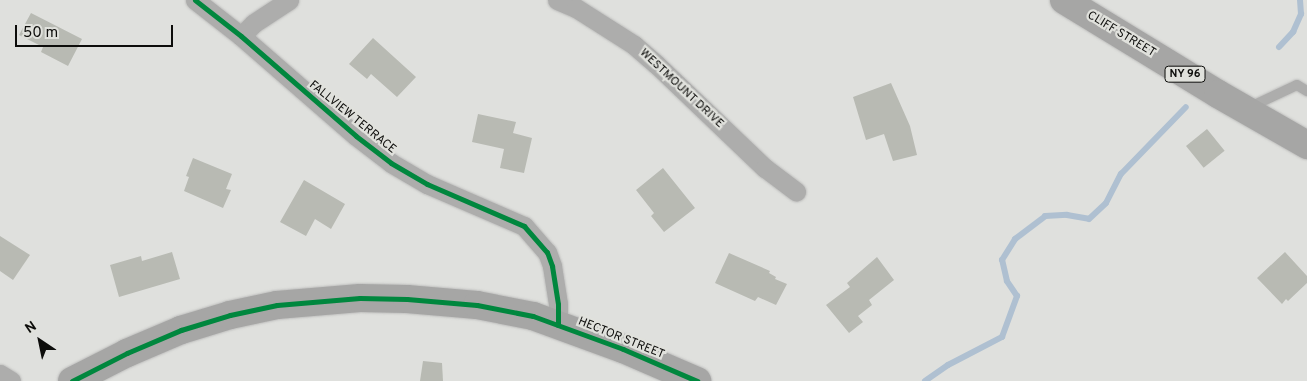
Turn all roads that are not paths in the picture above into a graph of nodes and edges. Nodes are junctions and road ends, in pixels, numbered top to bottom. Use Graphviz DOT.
graph roads {
  1 [pos="195,0"];
  2 [pos="289,0"];
  3 [pos="557,0"];
  4 [pos="1064,0"];
  5 [pos="241,36"];
  6 [pos="1307,92"];
  7 [pos="1245,110"];
  8 [pos="1307,145"];
  9 [pos="796,191"];
  10 [pos="558,325"];
  11 [pos="0,374"];
  12 [pos="11,381"];
  13 [pos="72,381"];
  14 [pos="697,381"];
  1 -- 5 [label="street, FALLVIEW TERRACE"];
  2 -- 5 [label="street"];
  3 -- 9 [label="street, WESTMOUNT DRIVE"];
  4 -- 7 [label="main road, CLIFF STREET / NY 96"];
  5 -- 10 [label="street, FALLVIEW TERRACE"];
  6 -- 7 [label="lane"];
  7 -- 8 [label="main road, CLIFF STREET / NY 96"];
  10 -- 13 [label="main road, HECTOR STREET"];
  10 -- 14 [label="main road, HECTOR STREET"];
  11 -- 12 [label="street"];
}
